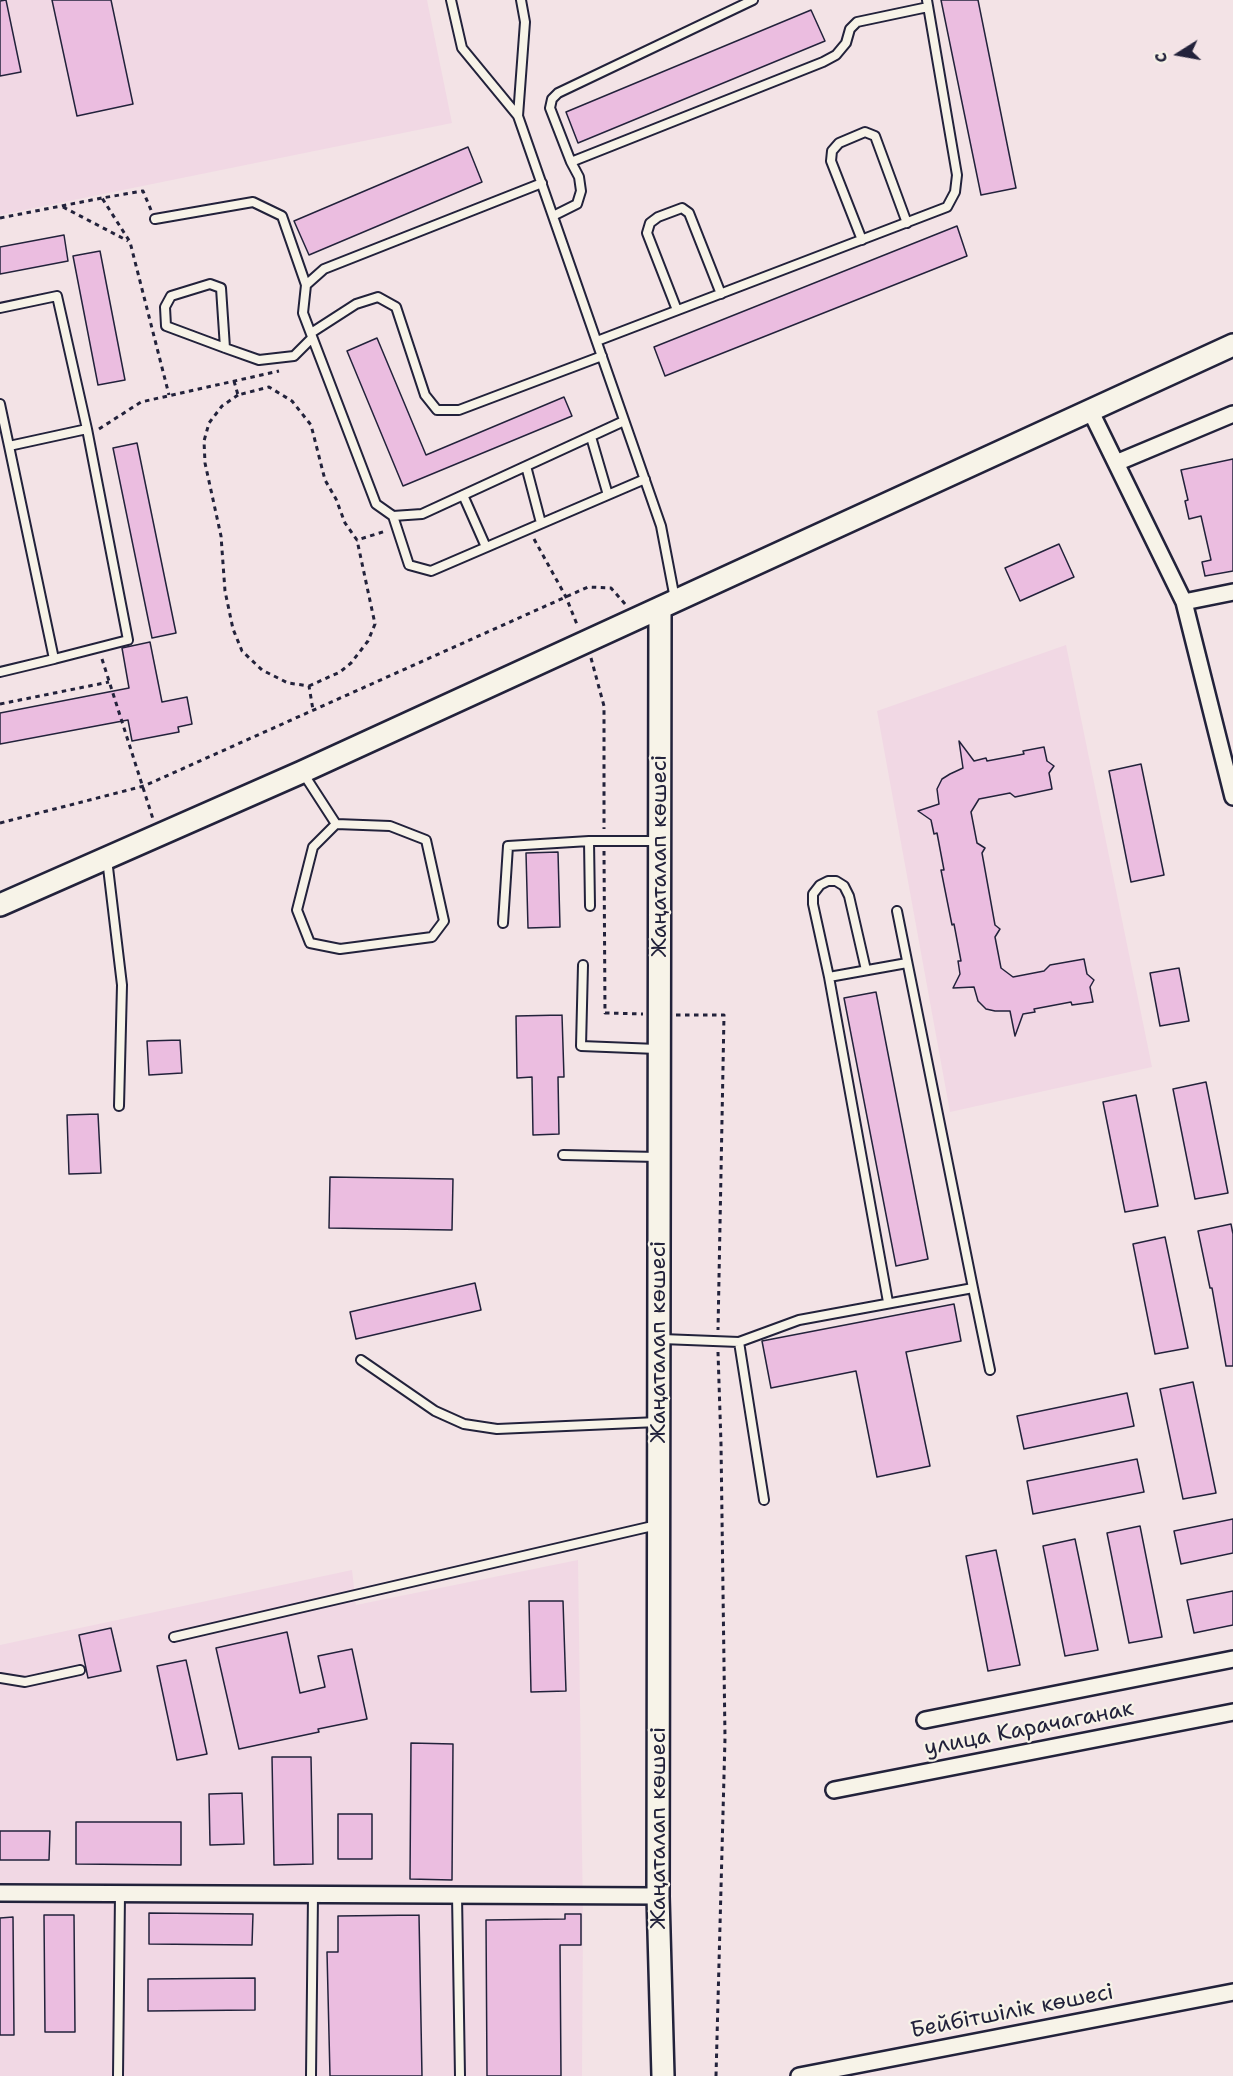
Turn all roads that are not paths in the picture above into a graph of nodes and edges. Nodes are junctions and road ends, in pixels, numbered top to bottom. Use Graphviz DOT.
graph roads {
  1 [pos="452,0"];
  2 [pos="521,0"];
  3 [pos="753,0"];
  4 [pos="928,3"];
  5 [pos="518,116"];
  6 [pos="571,162"];
  7 [pos="542,183"];
  8 [pos="553,216"];
  9 [pos="155,219"];
  10 [pos="907,223"];
  11 [pos="861,240"];
  12 [pos="306,285"];
  13 [pos="721,294"];
  14 [pos="0,308"];
  15 [pos="678,310"];
  16 [pos="311,336"];
  17 [pos="597,341"];
  18 [pos="1233,345"];
  19 [pos="225,348"];
  20 [pos="602,356"];
  21 [pos="0,404"];
  22 [pos="1090,410"];
  23 [pos="1233,414"];
  24 [pos="624,421"];
  25 [pos="88,432"];
  26 [pos="591,437"];
  27 [pos="9,446"];
  28 [pos="1116,463"];
  29 [pos="526,466"];
  30 [pos="645,479"];
  31 [pos="463,495"];
  32 [pos="608,495"];
  33 [pos="393,516"];
  34 [pos="541,523"];
  35 [pos="486,547"];
  36 [pos="1233,592"];
  37 [pos="1184,602"];
  38 [pos="668,604"];
  39 [pos="54,659"];
  40 [pos="0,672"];
  41 [pos="302,772"];
  42 [pos="1233,797"];
  43 [pos="336,824"];
  44 [pos="588,841"];
  45 [pos="660,841"];
  46 [pos="107,858"];
  47 [pos="0,905"];
  48 [pos="590,906"];
  49 [pos="897,911"];
  50 [pos="503,923"];
  51 [pos="907,963"];
  52 [pos="583,965"];
  53 [pos="866,970"];
  54 [pos="829,977"];
  55 [pos="659,1049"];
  56 [pos="119,1106"];
  57 [pos="563,1155"];
  58 [pos="659,1157"];
  59 [pos="973,1288"];
  60 [pos="888,1302"];
  61 [pos="660,1339"];
  62 [pos="739,1342"];
  63 [pos="361,1360"];
  64 [pos="990,1370"];
  65 [pos="660,1422"];
  66 [pos="764,1500"];
  67 [pos="659,1525"];
  68 [pos="174,1637"];
  69 [pos="1233,1659"];
  70 [pos="80,1670"];
  71 [pos="0,1678"];
  72 [pos="1233,1712"];
  73 [pos="926,1720"];
  74 [pos="834,1790"];
  75 [pos="0,1893"];
  76 [pos="120,1894"];
  77 [pos="313,1895"];
  78 [pos="457,1895"];
  79 [pos="658,1896"];
  80 [pos="1233,1992"];
  81 [pos="118,2076"];
  82 [pos="311,2076"];
  83 [pos="460,2076"];
  84 [pos="663,2076"];
  85 [pos="799,2076"];
  1 -- 5 [label="lane"];
  2 -- 5 [label="lane"];
  3 -- 6 [label="lane"];
  4 -- 6 [label="lane"];
  4 -- 10 [label="lane"];
  5 -- 7 [label="lane"];
  6 -- 8 [label="lane"];
  7 -- 8 [label="lane"];
  7 -- 12 [label="lane"];
  8 -- 17 [label="lane"];
  9 -- 12 [label="lane"];
  10 -- 11 [label="lane"];
  10 -- 11 [label="lane"];
  11 -- 13 [label="lane"];
  12 -- 16 [label="lane"];
  13 -- 15 [label="lane"];
  13 -- 15 [label="lane"];
  14 -- 25 [label="lane"];
  15 -- 17 [label="lane"];
  16 -- 19 [label="lane"];
  16 -- 20 [label="lane"];
  16 -- 33 [label="lane"];
  17 -- 20 [label="lane"];
  18 -- 22 [label="main road"];
  19 -- 19 [label="lane"];
  20 -- 24 [label="lane"];
  21 -- 27 [label="lane"];
  22 -- 28 [label="street"];
  22 -- 38 [label="main road"];
  23 -- 28 [label="street"];
  24 -- 26 [label="lane"];
  24 -- 30 [label="lane"];
  25 -- 27 [label="lane"];
  25 -- 39 [label="lane"];
  26 -- 29 [label="lane"];
  26 -- 32 [label="lane"];
  27 -- 39 [label="lane"];
  28 -- 37 [label="street"];
  29 -- 31 [label="lane"];
  29 -- 34 [label="lane"];
  30 -- 32 [label="lane"];
  30 -- 38 [label="lane"];
  31 -- 33 [label="lane"];
  31 -- 35 [label="lane"];
  32 -- 34 [label="lane"];
  33 -- 35 [label="lane"];
  34 -- 35 [label="lane"];
  36 -- 37 [label="street"];
  37 -- 42 [label="street"];
  38 -- 41 [label="main road"];
  38 -- 45 [label="main road, Жаңаталап көшесі"];
  39 -- 40 [label="lane"];
  41 -- 43 [label="lane"];
  41 -- 46 [label="main road"];
  43 -- 43 [label="lane"];
  44 -- 45 [label="lane"];
  44 -- 48 [label="lane"];
  44 -- 50 [label="lane"];
  45 -- 55 [label="main road, Жаңаталап көшесі"];
  46 -- 47 [label="main road"];
  46 -- 56 [label="lane"];
  49 -- 51 [label="lane"];
  51 -- 53 [label="lane"];
  51 -- 59 [label="lane"];
  52 -- 55 [label="lane"];
  53 -- 54 [label="lane"];
  53 -- 54 [label="lane"];
  54 -- 60 [label="lane"];
  55 -- 58 [label="main road, Жаңаталап көшесі"];
  57 -- 58 [label="lane"];
  58 -- 61 [label="main road, Жаңаталап көшесі"];
  59 -- 60 [label="lane"];
  59 -- 64 [label="lane"];
  60 -- 62 [label="lane"];
  61 -- 62 [label="lane"];
  61 -- 65 [label="main road, Жаңаталап көшесі"];
  62 -- 66 [label="lane"];
  63 -- 65 [label="lane"];
  65 -- 67 [label="main road, Жаңаталап көшесі"];
  67 -- 68 [label="lane"];
  67 -- 79 [label="main road, Жаңаталап көшесі"];
  69 -- 73 [label="street"];
  70 -- 71 [label="lane"];
  72 -- 74 [label="street, улица Карачаганак"];
  75 -- 76 [label="street"];
  76 -- 77 [label="street"];
  76 -- 81 [label="lane"];
  77 -- 78 [label="street"];
  77 -- 82 [label="lane"];
  78 -- 79 [label="street"];
  78 -- 83 [label="lane"];
  79 -- 84 [label="main road, Жаңаталап көшесі"];
  80 -- 85 [label="street, Бейбітшілік көшесі"];
}
